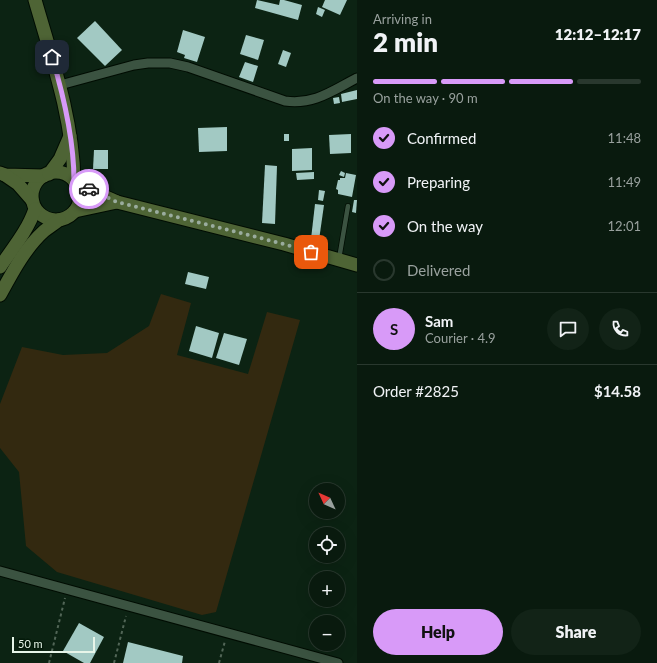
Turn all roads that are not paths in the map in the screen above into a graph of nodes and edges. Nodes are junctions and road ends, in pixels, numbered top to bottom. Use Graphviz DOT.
graph roads {
  1 [pos="34,0"];
  2 [pos="357,78"];
  3 [pos="60,85"];
  4 [pos="70,136"];
  5 [pos="2,174"];
  6 [pos="47,175"];
  7 [pos="76,183"];
  8 [pos="117,202"];
  9 [pos="34,204"];
  10 [pos="348,206"];
  11 [pos="75,211"];
  12 [pos="59,220"];
  13 [pos="339,260"];
  14 [pos="357,265"];
  15 [pos="0,267"];
  16 [pos="0,295"];
  17 [pos="0,571"];
  18 [pos="338,663"];
  1 -- 3 [label="street"];
  2 -- 3 [label="street"];
  3 -- 4 [label="street"];
  4 -- 6 [label="street"];
  4 -- 7 [label="street"];
  5 -- 6 [label="street"];
  5 -- 9 [label="street"];
  6 -- 7 [label="street"];
  6 -- 9 [label="street"];
  7 -- 8 [label="street"];
  7 -- 11 [label="street"];
  8 -- 11 [label="street"];
  8 -- 13 [label="street"];
  9 -- 12 [label="street"];
  9 -- 15 [label="street"];
  10 -- 13 [label="lane"];
  11 -- 12 [label="street"];
  12 -- 16 [label="street"];
  13 -- 14 [label="street"];
  17 -- 18 [label="street"];
}
